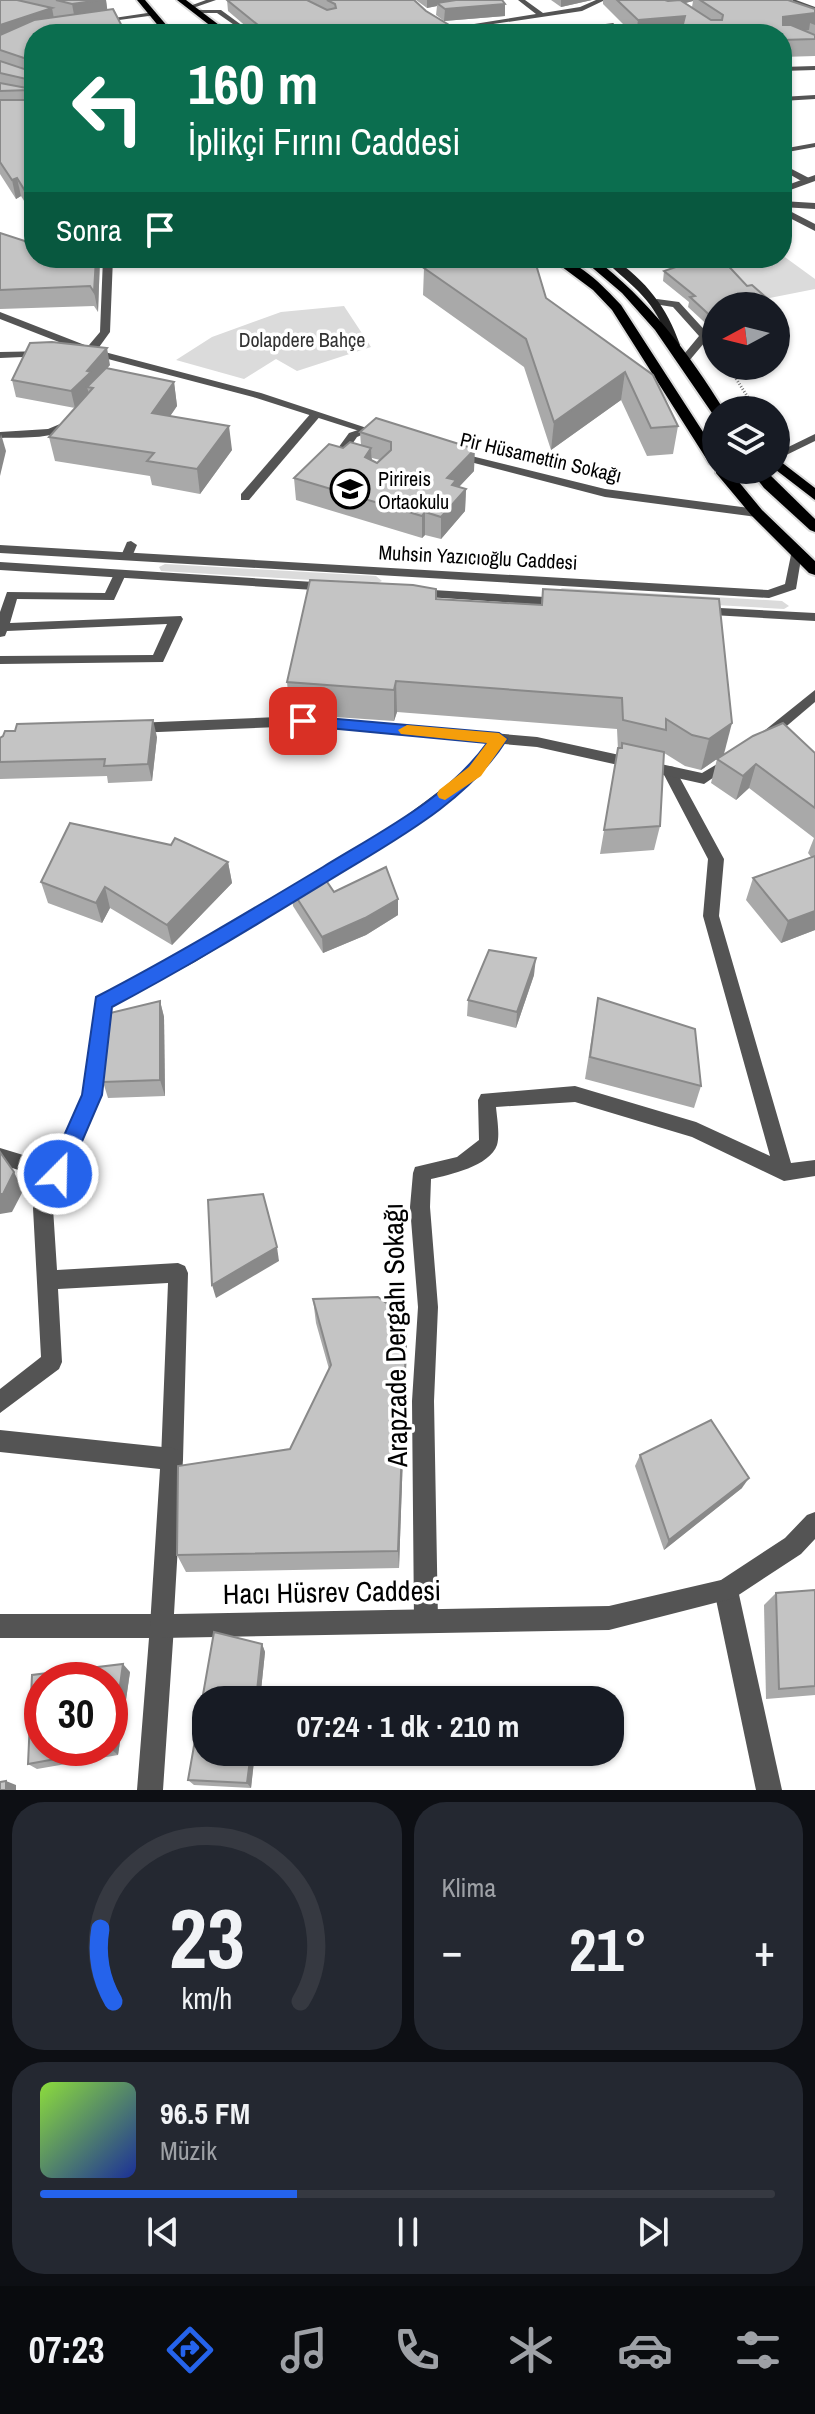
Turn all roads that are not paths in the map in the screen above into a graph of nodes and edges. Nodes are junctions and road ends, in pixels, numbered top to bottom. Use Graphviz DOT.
graph roads {
  1 [pos="141,0"];
  2 [pos="181,0"];
  3 [pos="213,0"];
  4 [pos="521,0"];
  5 [pos="602,0"];
  6 [pos="790,0"];
  7 [pos="587,2"];
  8 [pos="192,9"];
  9 [pos="815,9"];
  10 [pos="479,13"];
  11 [pos="154,14"];
  12 [pos="541,14"];
  13 [pos="504,20"];
  14 [pos="89,21"];
  15 [pos="490,22"];
  16 [pos="162,24"];
  17 [pos="213,24"];
  18 [pos="237,24"];
  19 [pos="479,24"];
  20 [pos="511,24"];
  21 [pos="612,24"];
  22 [pos="815,68"];
  23 [pos="792,69"];
  24 [pos="815,97"];
  25 [pos="792,99"];
  26 [pos="815,145"];
  27 [pos="792,146"];
  28 [pos="796,149"];
  29 [pos="792,150"];
  30 [pos="792,205"];
  31 [pos="815,206"];
  32 [pos="792,215"];
  33 [pos="815,228"];
  34 [pos="108,268"];
  35 [pos="570,268"];
  36 [pos="599,268"];
  37 [pos="620,268"];
  38 [pos="657,302"];
  39 [pos="0,315"];
  40 [pos="675,345"];
  41 [pos="91,351"];
  42 [pos="0,355"];
  43 [pos="685,359"];
  44 [pos="132,360"];
  45 [pos="121,371"];
  46 [pos="708,396"];
  47 [pos="316,414"];
  48 [pos="77,416"];
  49 [pos="367,430"];
  50 [pos="0,435"];
  51 [pos="390,437"];
  52 [pos="815,437"];
  53 [pos="702,441"];
  54 [pos="790,451"];
  55 [pos="446,453"];
  56 [pos="355,459"];
  57 [pos="790,472"];
  58 [pos="733,484"];
  59 [pos="768,484"];
  60 [pos="815,496"];
  61 [pos="245,497"];
  62 [pos="757,513"];
  63 [pos="815,527"];
  64 [pos="0,549"];
  65 [pos="129,550"];
  66 [pos="796,553"];
  67 [pos="0,566"];
  68 [pos="815,570"];
  69 [pos="398,572"];
  70 [pos="120,574"];
  71 [pos="534,580"];
  72 [pos="348,588"];
  73 [pos="391,591"];
  74 [pos="407,592"];
  75 [pos="769,594"];
  76 [pos="533,600"];
  77 [pos="580,603"];
  78 [pos="690,610"];
  79 [pos="513,613"];
  80 [pos="784,616"];
  81 [pos="815,617"];
  82 [pos="1,630"];
  83 [pos="0,660"];
  84 [pos="815,695"];
  85 [pos="115,729"];
  86 [pos="499,739"];
  87 [pos="669,771"];
  88 [pos="0,1156"];
  89 [pos="815,1168"];
  90 [pos="784,1172"];
  91 [pos="58,1174"];
  92 [pos="49,1280"];
  93 [pos="0,1402"];
  94 [pos="0,1441"];
  95 [pos="172,1459"];
  96 [pos="815,1523"];
  97 [pos="726,1590"];
  98 [pos="426,1621"];
  99 [pos="0,1626"];
  100 [pos="162,1626"];
  101 [pos="150,1790"];
  102 [pos="769,1790"];
  1 -- 11 [label="main road"];
  2 -- 8 [label="main road"];
  3 -- 8 [label="street"];
  4 -- 12 [label="street"];
  5 -- 7 [label="street"];
  6 -- 9 [label="street"];
  7 -- 12 [label="street"];
  7 -- 21 [label="street"];
  8 -- 17 [label="main road"];
  8 -- 18 [label="street"];
  10 -- 15 [label="street"];
  11 -- 14 [label="street"];
  11 -- 16 [label="main road"];
  12 -- 13 [label="street"];
  13 -- 15 [label="street"];
  13 -- 20 [label="street"];
  15 -- 19 [label="street"];
  22 -- 23 [label="street"];
  24 -- 25 [label="street"];
  26 -- 28 [label="street"];
  27 -- 28 [label="street"];
  28 -- 29 [label="street"];
  30 -- 31 [label="street"];
  32 -- 33 [label="street"];
  34 -- 41 [label="street"];
  35 -- 53 [label="main road"];
  36 -- 40 [label="main road"];
  37 -- 38 [label="main road"];
  38 -- 40 [label="main road"];
  38 -- 43 [label="street"];
  39 -- 41 [label="street"];
  40 -- 43 [label="main road"];
  41 -- 42 [label="street"];
  41 -- 44 [label="street"];
  43 -- 46 [label="main road"];
  44 -- 45 [label="street"];
  44 -- 47 [label="street"];
  47 -- 49 [label="street"];
  47 -- 61 [label="street"];
  48 -- 50 [label="street"];
  49 -- 51 [label="street"];
  49 -- 56 [label="street"];
  52 -- 54 [label="street"];
  55 -- 62 [label="street, Pir Hüsamettin Sokağı"];
  57 -- 60 [label="main road"];
  58 -- 62 [label="main road"];
  59 -- 63 [label="main road"];
  62 -- 66 [label="main road"];
  64 -- 65 [label="street, Muhsin Yazıcıoğlu Caddesi"];
  65 -- 69 [label="street, Muhsin Yazıcıoğlu Caddesi"];
  65 -- 70 [label="street"];
  66 -- 68 [label="main road"];
  66 -- 75 [label="street"];
  67 -- 70 [label="street"];
  69 -- 71 [label="street, Muhsin Yazıcıoğlu Caddesi"];
  69 -- 73 [label="street"];
  70 -- 72 [label="street"];
  70 -- 82 [label="street"];
  71 -- 75 [label="street, Muhsin Yazıcıoğlu Caddesi"];
  71 -- 76 [label="street"];
  74 -- 76 [label="street, Muhsin Yazıcıoğlu Caddesi"];
  75 -- 80 [label="street"];
  76 -- 77 [label="street, Muhsin Yazıcıoğlu Caddesi"];
  76 -- 79 [label="street"];
  78 -- 80 [label="street"];
  80 -- 81 [label="street"];
  82 -- 83 [label="street"];
  84 -- 87 [label="street"];
  85 -- 86 [label="street"];
  86 -- 87 [label="street"];
  86 -- 91 [label="street"];
  87 -- 90 [label="street"];
  88 -- 91 [label="street"];
  89 -- 90 [label="street"];
  90 -- 98 [label="street, Arapzade Dergahı Sokağı"];
  91 -- 92 [label="street"];
  92 -- 93 [label="street"];
  92 -- 95 [label="street"];
  94 -- 95 [label="street"];
  95 -- 100 [label="street"];
  96 -- 97 [label="street, Hacı Hüsrev Caddesi"];
  97 -- 98 [label="street, Hacı Hüsrev Caddesi"];
  97 -- 102 [label="street"];
  98 -- 100 [label="street, Hacı Hüsrev Caddesi"];
  99 -- 100 [label="street, Hacı Hüsrev Caddesi"];
  100 -- 101 [label="street"];
}
